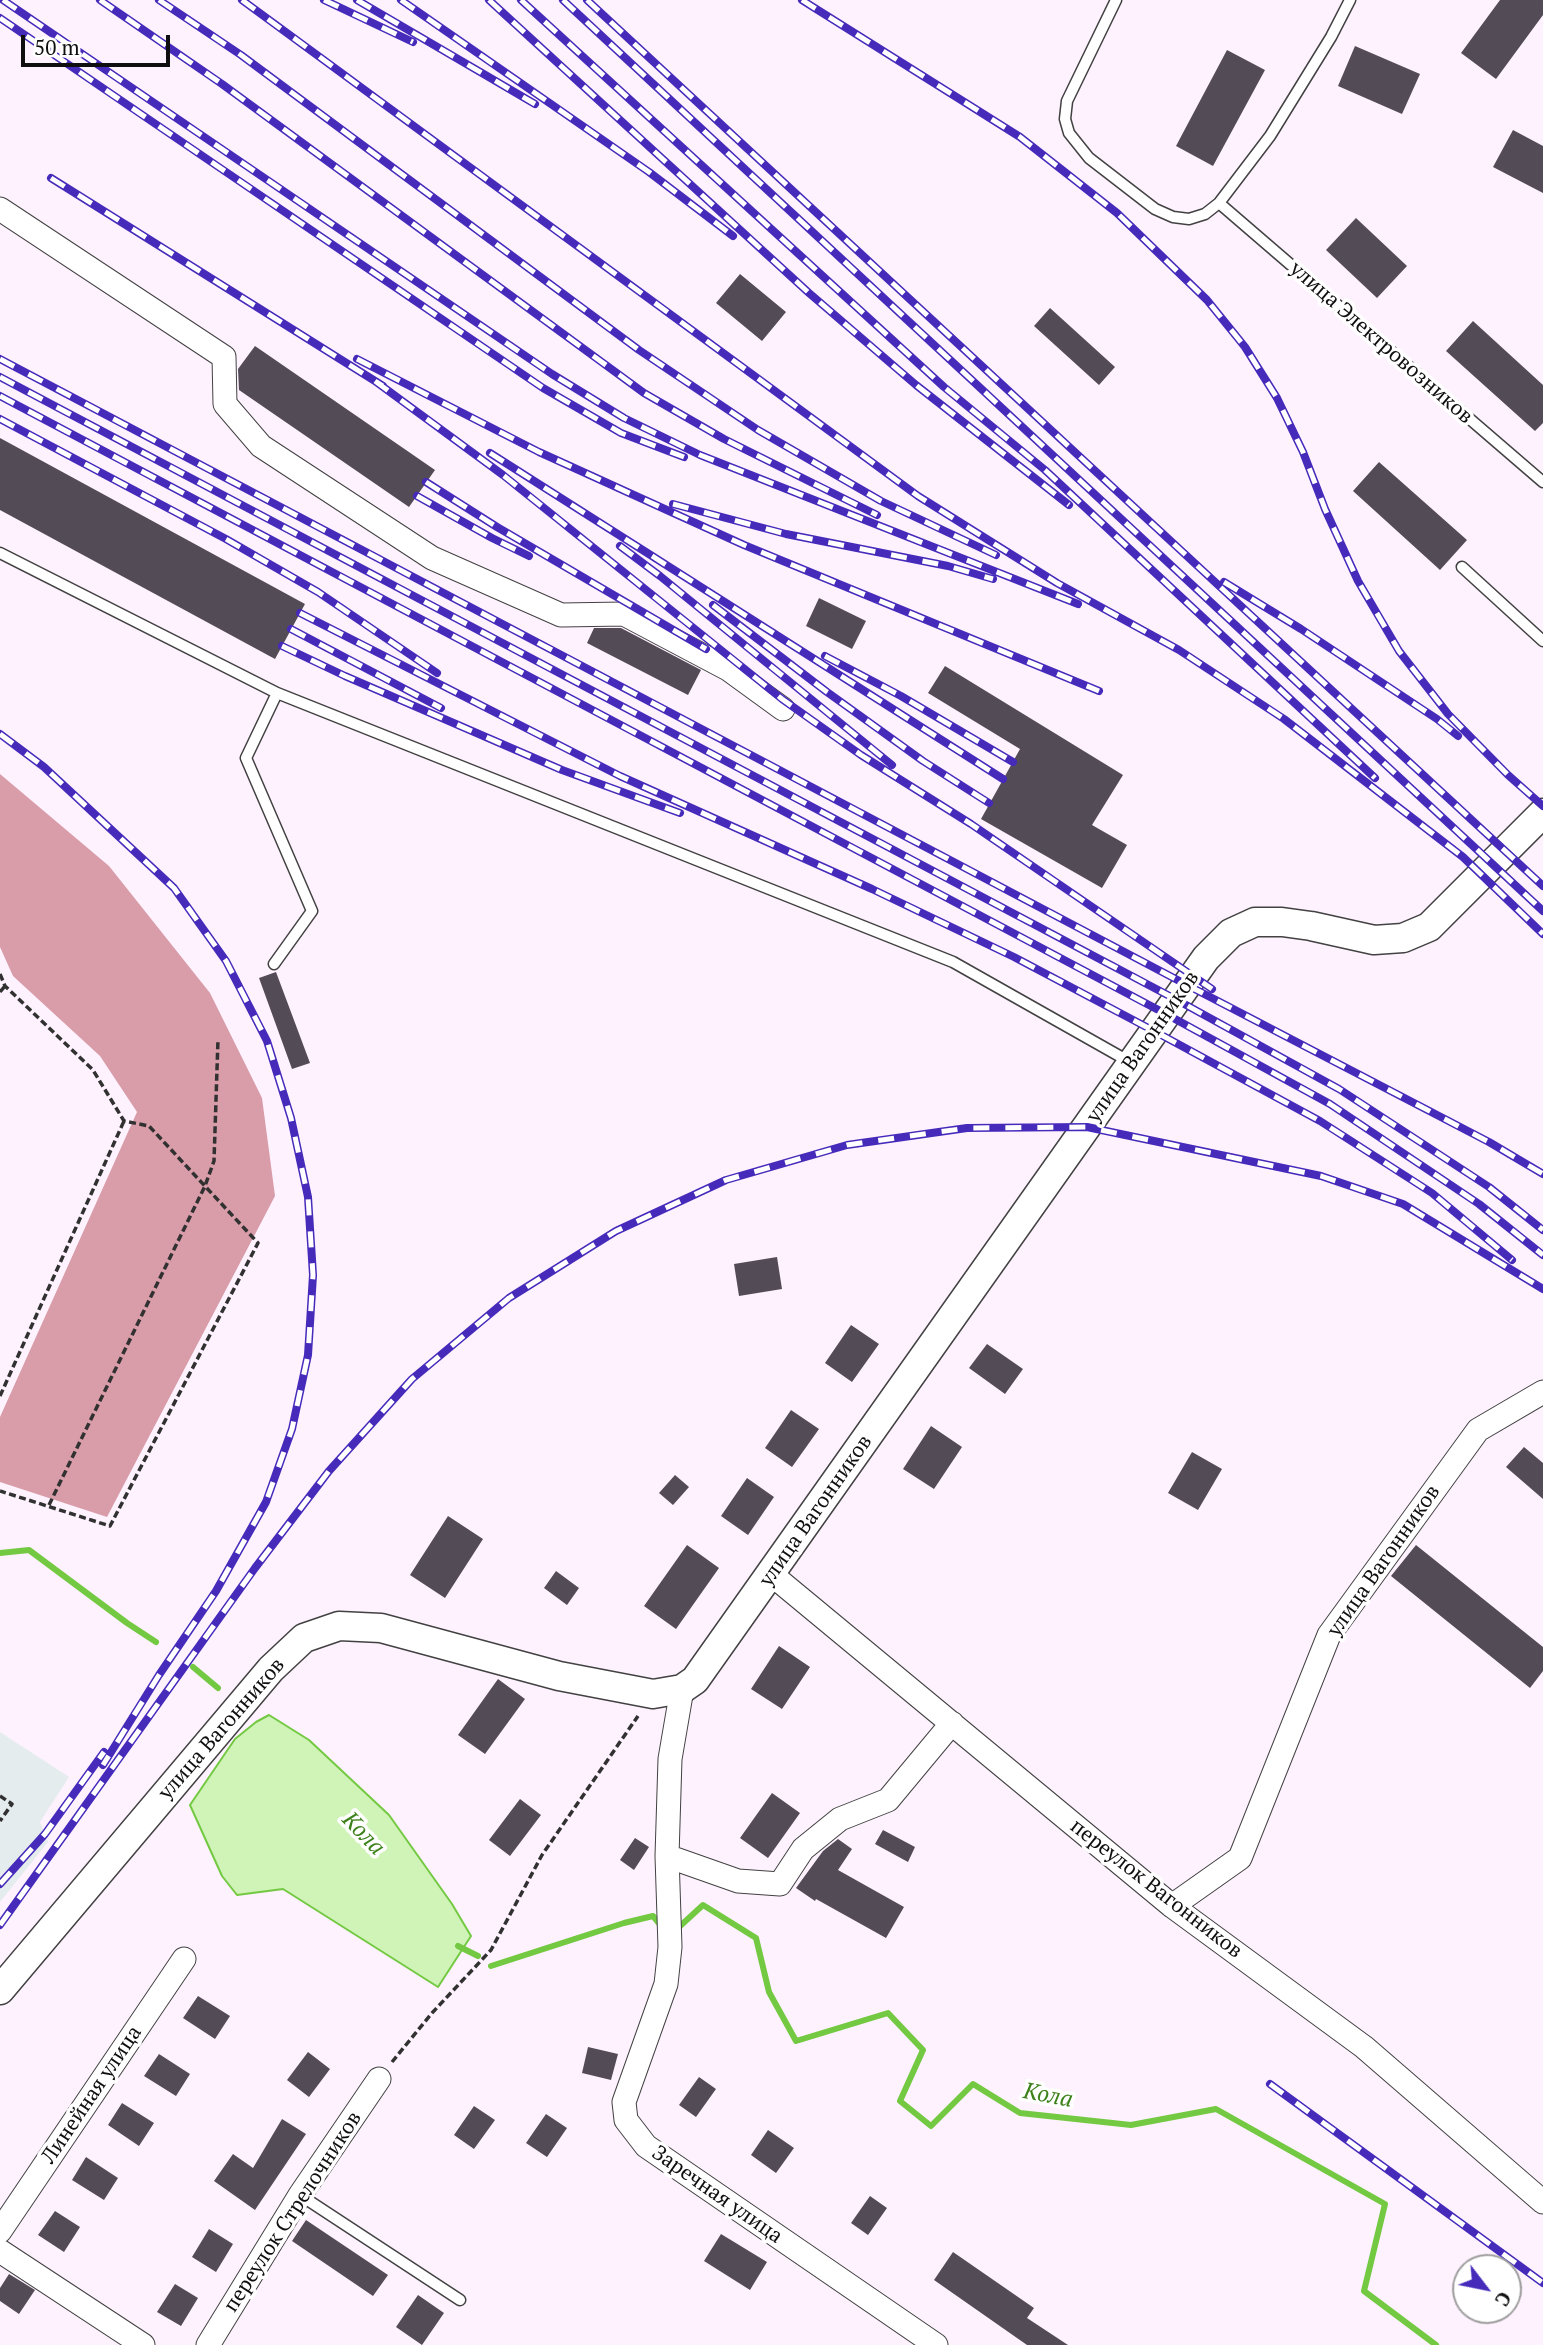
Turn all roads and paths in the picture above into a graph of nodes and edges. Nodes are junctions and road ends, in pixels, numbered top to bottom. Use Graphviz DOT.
graph roads {
  1 [pos="1116,0"];
  2 [pos="1350,0"];
  3 [pos="1219,203"];
  4 [pos="0,209"];
  5 [pos="1543,482"];
  6 [pos="0,553"];
  7 [pos="1462,567"];
  8 [pos="1543,641"];
  9 [pos="276,692"];
  10 [pos="783,709"];
  11 [pos="1543,813"];
  12 [pos="274,964"];
  13 [pos="0,974"];
  14 [pos="5,986"];
  15 [pos="0,992"];
  16 [pos="218,1039"];
  17 [pos="1133,1063"];
  18 [pos="124,1121"];
  19 [pos="205,1186"];
  20 [pos="1543,1392"];
  21 [pos="0,1396"];
  22 [pos="0,1491"];
  23 [pos="49,1505"];
  24 [pos="771,1574"];
  25 [pos="682,1689"];
  26 [pos="653,1694"];
  27 [pos="952,1723"];
  28 [pos="0,1796"];
  29 [pos="0,1822"];
  30 [pos="667,1856"];
  31 [pos="1172,1906"];
  32 [pos="184,1959"];
  33 [pos="2,1983"];
  34 [pos="379,2079"];
  35 [pos="300,2196"];
  36 [pos="1543,2202"];
  37 [pos="0,2231"];
  38 [pos="0,2251"];
  39 [pos="460,2300"];
  40 [pos="144,2345"];
  41 [pos="208,2345"];
  42 [pos="936,2345"];
  1 -- 3 [label="lane"];
  2 -- 3 [label="lane"];
  3 -- 5 [label="lane, улица Электровозников"];
  4 -- 10 [label="street"];
  6 -- 9 [label="lane"];
  7 -- 8 [label="lane"];
  9 -- 12 [label="lane"];
  9 -- 17 [label="lane"];
  11 -- 17 [label="street, улица Вагонников"];
  13 -- 14 [label="path"];
  14 -- 15 [label="path"];
  14 -- 18 [label="path"];
  16 -- 19 [label="path"];
  17 -- 24 [label="street, улица Вагонников"];
  18 -- 19 [label="path"];
  18 -- 21 [label="path"];
  19 -- 23 [label="path"];
  19 -- 23 [label="path"];
  20 -- 31 [label="street, улица Вагонников"];
  22 -- 23 [label="path"];
  24 -- 25 [label="street, улица Вагонников"];
  24 -- 27 [label="street, переулок Вагонников"];
  25 -- 26 [label="street, улица Вагонников"];
  25 -- 30 [label="street, Заречная улица"];
  26 -- 33 [label="street, улица Вагонников"];
  26 -- 34 [label="path"];
  27 -- 30 [label="street"];
  27 -- 31 [label="street, переулок Вагонников"];
  28 -- 29 [label="path"];
  30 -- 42 [label="street, Заречная улица"];
  31 -- 36 [label="street, переулок Вагонников"];
  32 -- 37 [label="street, Линейная улица"];
  34 -- 35 [label="street, переулок Стрелочников"];
  35 -- 39 [label="lane"];
  35 -- 41 [label="street, переулок Стрелочников"];
  38 -- 40 [label="street"];
}
